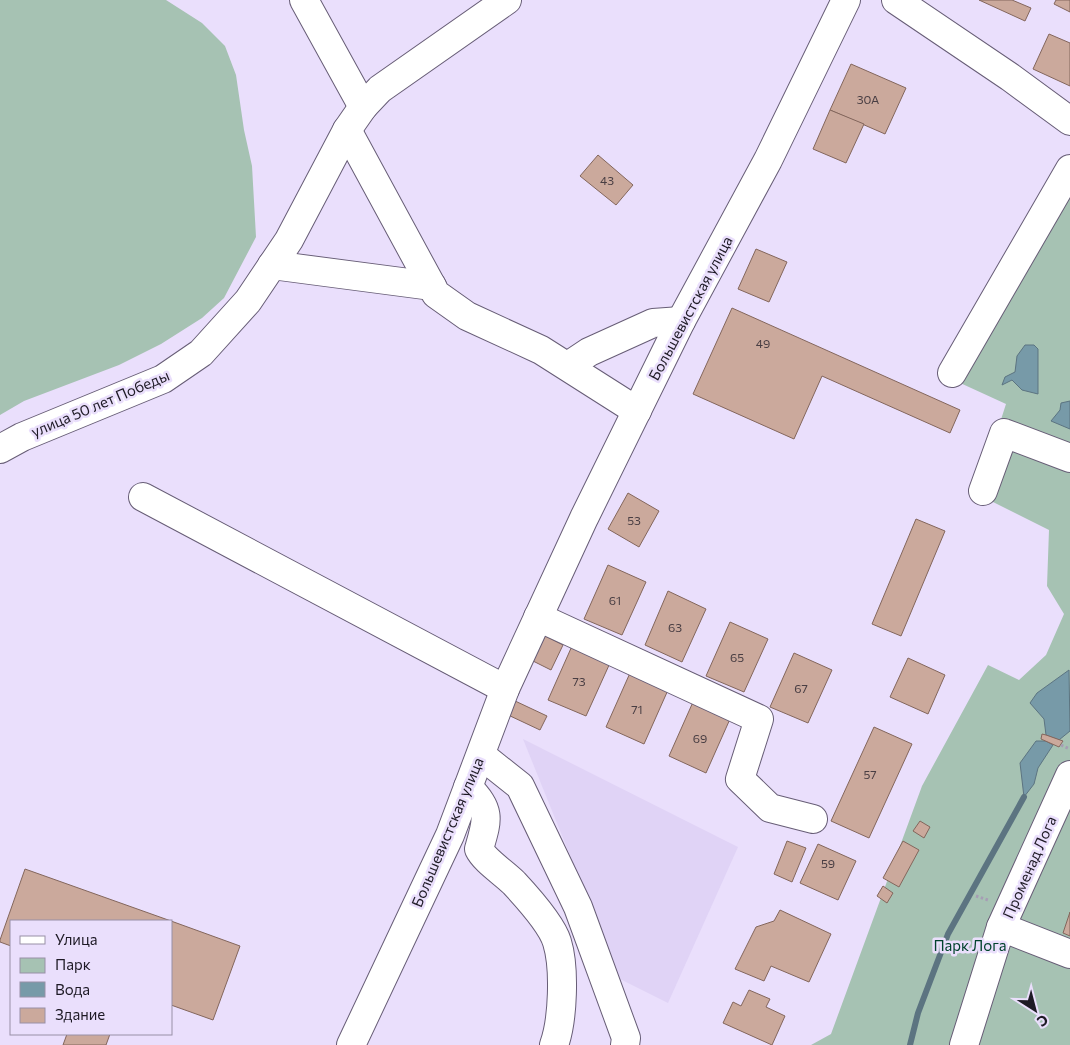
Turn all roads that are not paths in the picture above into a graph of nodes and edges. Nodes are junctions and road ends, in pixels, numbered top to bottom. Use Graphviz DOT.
graph roads {
  1 [pos="304,0"];
  2 [pos="507,0"];
  3 [pos="846,0"];
  4 [pos="896,0"];
  5 [pos="363,107"];
  6 [pos="1070,121"];
  7 [pos="347,130"];
  8 [pos="1070,169"];
  9 [pos="272,265"];
  10 [pos="432,286"];
  11 [pos="682,321"];
  12 [pos="568,366"];
  13 [pos="952,373"];
  14 [pos="637,411"];
  15 [pos="0,449"];
  16 [pos="1070,458"];
  17 [pos="983,491"];
  18 [pos="143,497"];
  19 [pos="538,617"];
  20 [pos="504,689"];
  21 [pos="481,755"];
  22 [pos="1070,775"];
  23 [pos="468,787"];
  24 [pos="814,819"];
  25 [pos="1001,927"];
  26 [pos="1070,954"];
  27 [pos="628,1043"];
  28 [pos="351,1045"];
  29 [pos="554,1045"];
  30 [pos="964,1045"];
  1 -- 5 [label="street"];
  2 -- 5 [label="street"];
  3 -- 11 [label="street, Большевистская улица"];
  4 -- 6 [label="street"];
  5 -- 7 [label="street, улица 50 лет Победы"];
  7 -- 9 [label="street, улица 50 лет Победы"];
  7 -- 10 [label="street"];
  8 -- 13 [label="street"];
  9 -- 10 [label="street"];
  9 -- 15 [label="street, улица 50 лет Победы"];
  10 -- 12 [label="street"];
  11 -- 12 [label="street"];
  11 -- 14 [label="street, Большевистская улица"];
  12 -- 14 [label="street"];
  14 -- 19 [label="street, Большевистская улица"];
  16 -- 17 [label="street"];
  18 -- 20 [label="street"];
  19 -- 20 [label="street, Большевистская улица"];
  19 -- 24 [label="street"];
  20 -- 21 [label="street, Большевистская улица"];
  21 -- 23 [label="street, Большевистская улица"];
  21 -- 27 [label="street"];
  22 -- 25 [label="street, Променад Лога"];
  23 -- 28 [label="street, Большевистская улица"];
  23 -- 29 [label="street"];
  25 -- 26 [label="street"];
  25 -- 30 [label="street, Променад Лога"];
}
